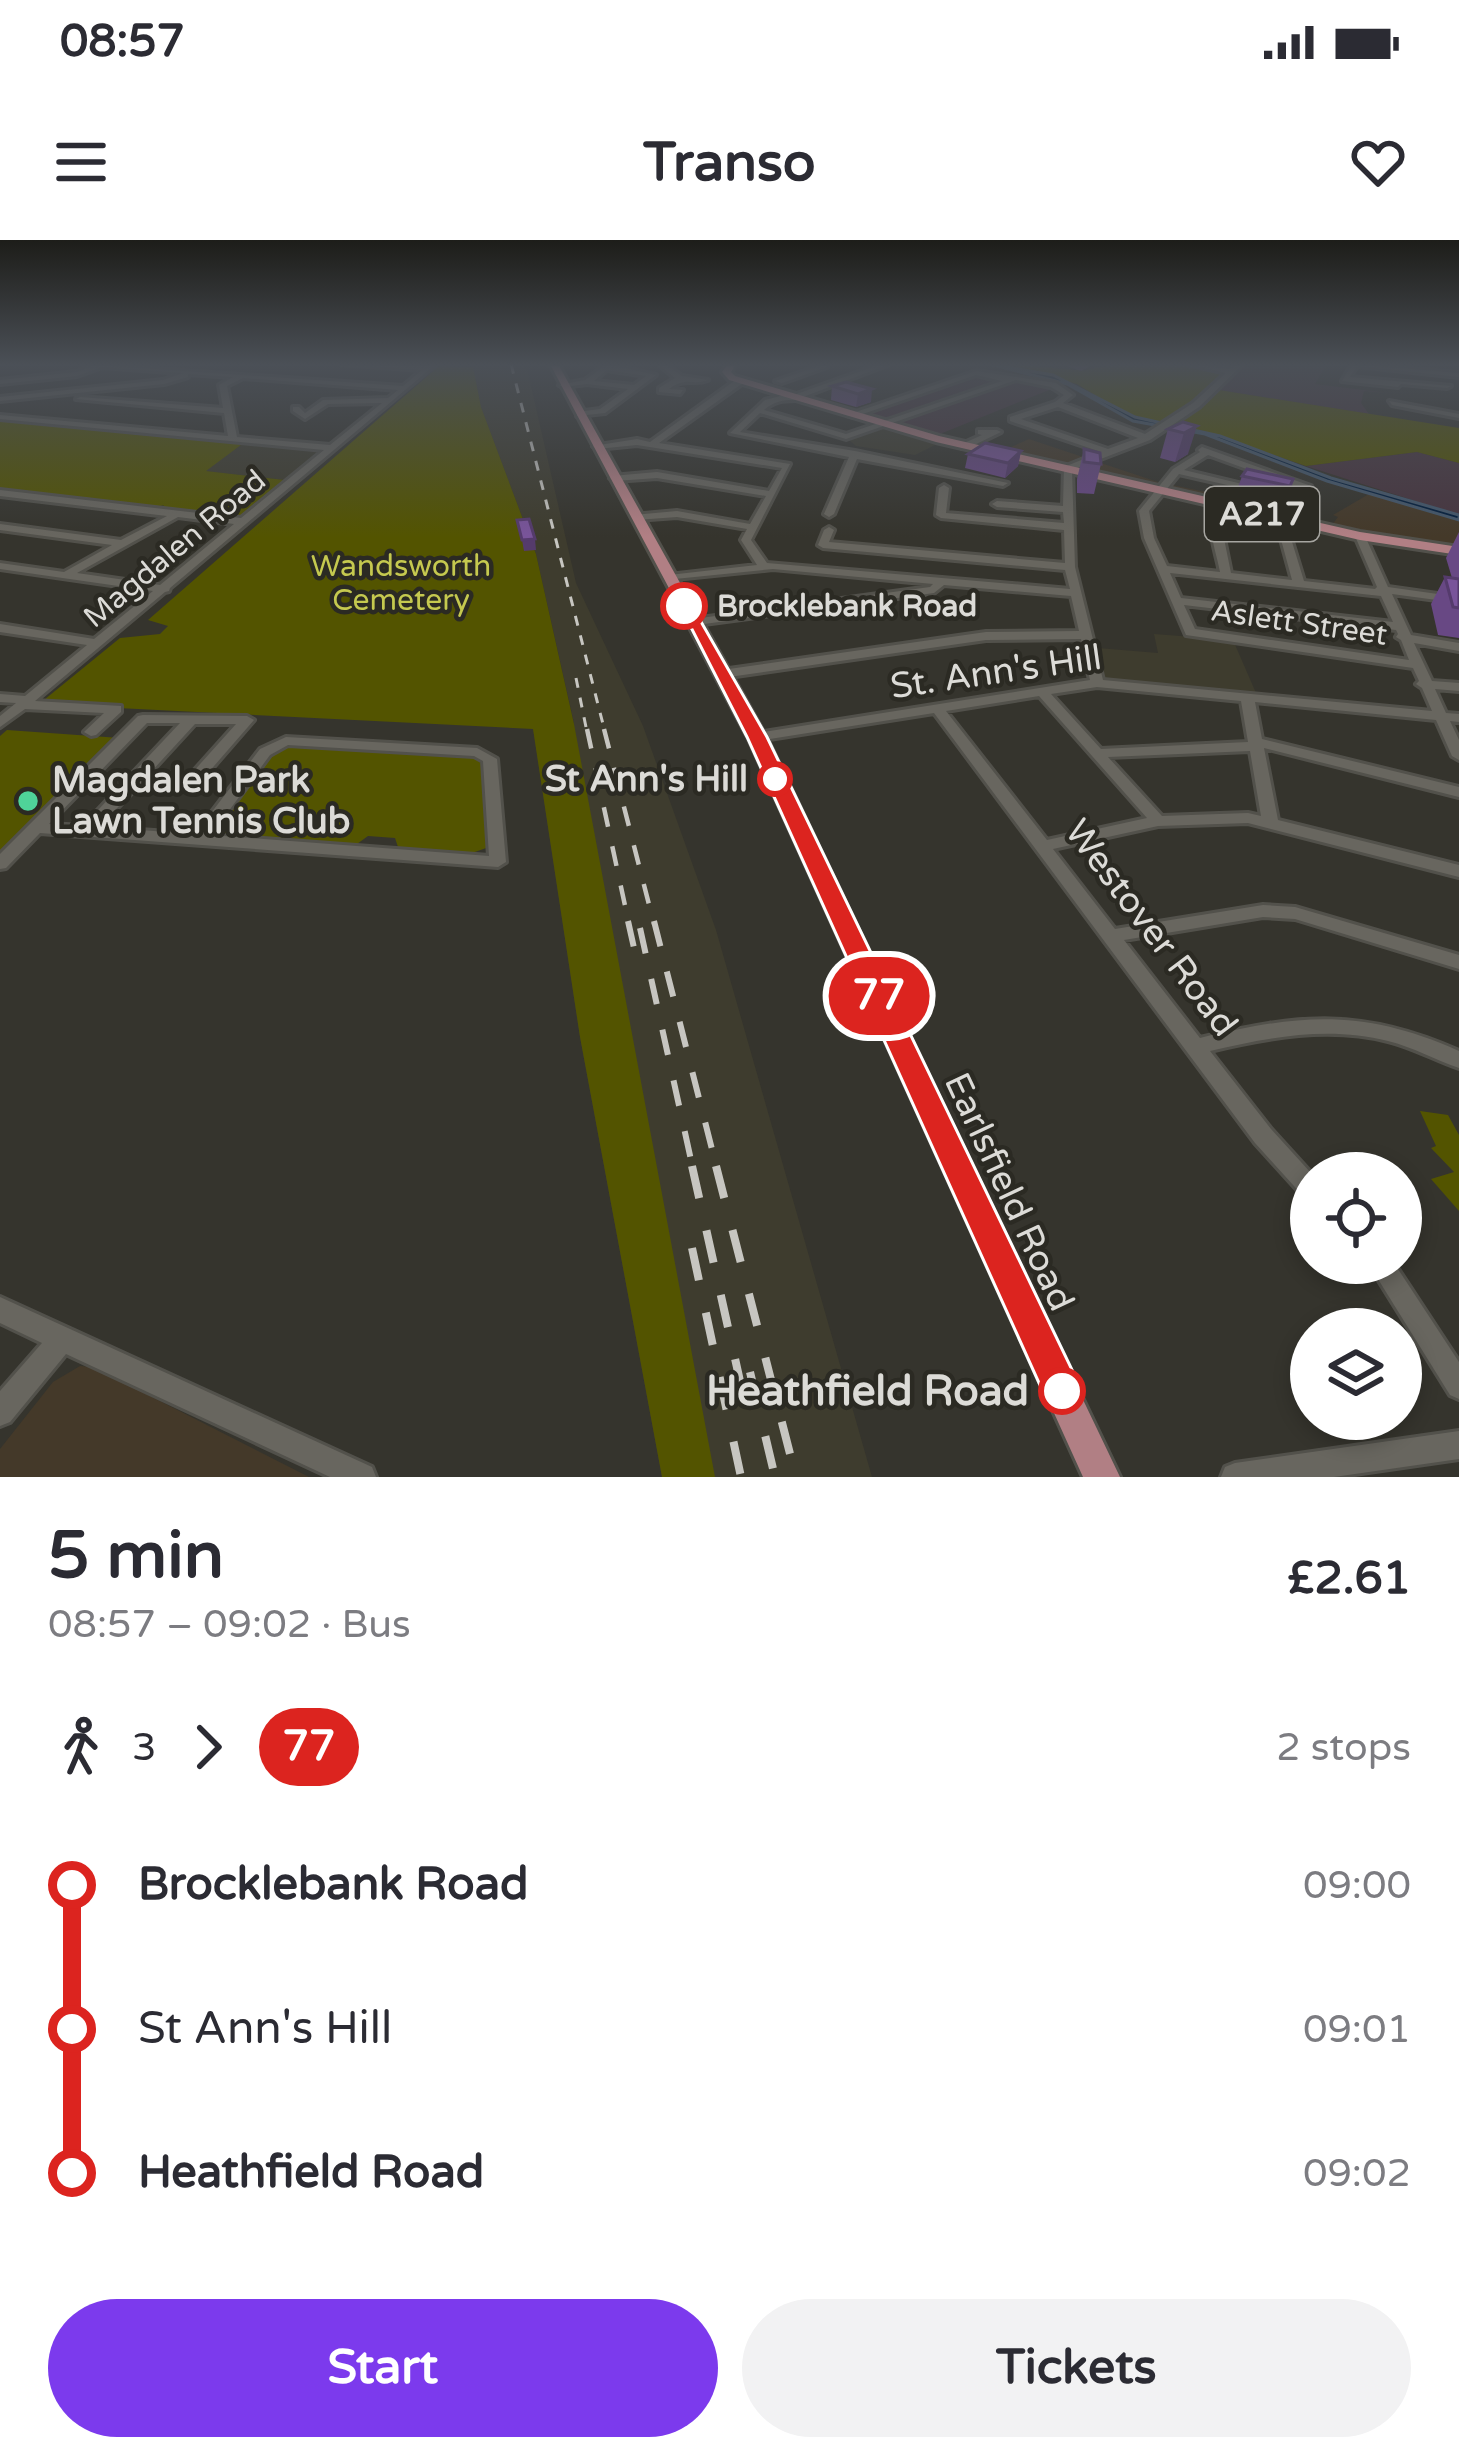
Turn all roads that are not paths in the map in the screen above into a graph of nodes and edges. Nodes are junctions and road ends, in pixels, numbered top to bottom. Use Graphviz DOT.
graph roads {
  1 [pos="58,422"];
  2 [pos="230,422"];
  3 [pos="365,422"];
  4 [pos="584,422"];
  5 [pos="683,422"];
  6 [pos="746,422"];
  7 [pos="796,422"];
  8 [pos="873,422"];
  9 [pos="889,422"];
  10 [pos="1023,422"];
  11 [pos="1106,422"];
  12 [pos="1169,422"];
  13 [pos="882,424"];
  14 [pos="986,434"];
  15 [pos="846,437"];
  16 [pos="233,439"];
  17 [pos="1152,439"];
  18 [pos="652,444"];
  19 [pos="1181,445"];
  20 [pos="598,446"];
  21 [pos="818,446"];
  22 [pos="965,446"];
  23 [pos="333,448"];
  24 [pos="1105,451"];
  25 [pos="1207,452"];
  26 [pos="855,454"];
  27 [pos="1066,469"];
  28 [pos="615,478"];
  29 [pos="1168,481"];
  30 [pos="1003,483"];
  31 [pos="944,488"];
  32 [pos="0,493"];
  33 [pos="771,494"];
  34 [pos="1298,497"];
  35 [pos="998,505"];
  36 [pos="1221,505"];
  37 [pos="1068,509"];
  38 [pos="829,514"];
  39 [pos="175,515"];
  40 [pos="636,517"];
  41 [pos="1289,520"];
  42 [pos="244,522"];
  43 [pos="1069,526"];
  44 [pos="0,527"];
  45 [pos="752,527"];
  46 [pos="830,530"];
  47 [pos="1360,536"];
  48 [pos="124,544"];
  49 [pos="1459,551"];
  50 [pos="0,566"];
  51 [pos="764,567"];
  52 [pos="1070,567"];
  53 [pos="1161,568"];
  54 [pos="66,575"];
  55 [pos="1226,575"];
  56 [pos="669,578"];
  57 [pos="940,581"];
  58 [pos="1299,584"];
  59 [pos="165,589"];
  60 [pos="1381,591"];
  61 [pos="1076,593"];
  62 [pos="1459,600"];
  63 [pos="1179,601"];
  64 [pos="693,622"];
  65 [pos="0,628"];
  66 [pos="1399,632"];
  67 [pos="1084,635"];
  68 [pos="99,644"];
  69 [pos="1459,647"];
  70 [pos="1413,664"];
  71 [pos="722,674"];
  72 [pos="1097,683"];
  73 [pos="1424,684"];
  74 [pos="1459,687"];
  75 [pos="1041,692"];
  76 [pos="0,698"];
  77 [pos="1247,698"];
  78 [pos="26,703"];
  79 [pos="943,707"];
  80 [pos="1439,716"];
  81 [pos="1459,718"];
  82 [pos="191,720"];
  83 [pos="0,723"];
  84 [pos="92,732"];
  85 [pos="757,737"];
  86 [pos="1257,744"];
  87 [pos="1097,753"];
  88 [pos="1459,756"];
  89 [pos="137,777"];
  90 [pos="1459,792"];
  91 [pos="1270,820"];
  92 [pos="1158,821"];
  93 [pos="40,828"];
  94 [pos="87,831"];
  95 [pos="201,837"];
  96 [pos="1044,846"];
  97 [pos="0,864"];
  98 [pos="1459,871"];
  99 [pos="1110,936"];
  100 [pos="1459,962"];
  101 [pos="1194,1047"];
  102 [pos="1459,1060"];
  103 [pos="1290,1164"];
  104 [pos="1393,1284"];
  105 [pos="0,1310"];
  106 [pos="62,1340"];
  107 [pos="1459,1386"];
  108 [pos="0,1412"];
  109 [pos="1459,1445"];
  110 [pos="362,1477"];
  111 [pos="1102,1477"];
  112 [pos="1235,1477"];
  1 -- 16 [label="street"];
  2 -- 16 [label="street"];
  3 -- 23 [label="street, Magdalen Road"];
  4 -- 20 [label="main road, Earlsfield Road"];
  5 -- 18 [label="street"];
  6 -- 21 [label="street"];
  7 -- 15 [label="street"];
  8 -- 13 [label="main road, A217"];
  9 -- 13 [label="street"];
  10 -- 24 [label="street"];
  11 -- 17 [label="street"];
  12 -- 17 [label="street"];
  13 -- 15 [label="street"];
  13 -- 22 [label="main road, A217"];
  14 -- 22 [label="street"];
  15 -- 21 [label="street"];
  16 -- 23 [label="street"];
  17 -- 24 [label="street"];
  18 -- 20 [label="street"];
  18 -- 33 [label="street"];
  19 -- 25 [label="street"];
  20 -- 28 [label="main road, Earlsfield Road"];
  21 -- 26 [label="street"];
  22 -- 27 [label="main road, A217"];
  23 -- 42 [label="street, Magdalen Road"];
  24 -- 27 [label="street"];
  25 -- 29 [label="street"];
  25 -- 34 [label="street"];
  26 -- 30 [label="street"];
  26 -- 38 [label="street"];
  27 -- 29 [label="main road, A217"];
  27 -- 37 [label="street"];
  28 -- 33 [label="street"];
  28 -- 40 [label="main road, Earlsfield Road"];
  29 -- 34 [label="street"];
  29 -- 36 [label="main road, A217"];
  29 -- 53 [label="street, Aslett Street"];
  31 -- 43 [label="street"];
  32 -- 39 [label="street"];
  33 -- 45 [label="street"];
  34 -- 41 [label="street"];
  35 -- 37 [label="street"];
  36 -- 41 [label="main road, A217"];
  36 -- 55 [label="street"];
  37 -- 43 [label="street"];
  39 -- 42 [label="street"];
  39 -- 48 [label="street"];
  40 -- 45 [label="street"];
  40 -- 56 [label="main road, Earlsfield Road"];
  41 -- 47 [label="main road, A217"];
  41 -- 58 [label="street"];
  42 -- 59 [label="street, Magdalen Road"];
  43 -- 52 [label="street"];
  44 -- 48 [label="street"];
  45 -- 51 [label="street"];
  46 -- 52 [label="street"];
  47 -- 49 [label="main road, A217"];
  47 -- 60 [label="street"];
  48 -- 54 [label="street"];
  50 -- 54 [label="street"];
  51 -- 56 [label="street"];
  51 -- 57 [label="street"];
  52 -- 61 [label="street"];
  53 -- 55 [label="street"];
  53 -- 63 [label="street, Aslett Street"];
  54 -- 59 [label="street"];
  55 -- 58 [label="street"];
  56 -- 64 [label="main road, Earlsfield Road"];
  57 -- 61 [label="street"];
  57 -- 64 [label="street"];
  58 -- 60 [label="street"];
  59 -- 68 [label="street, Magdalen Road"];
  60 -- 62 [label="street"];
  60 -- 66 [label="street"];
  61 -- 67 [label="street"];
  63 -- 66 [label="street"];
  63 -- 70 [label="street, Aslett Street"];
  64 -- 71 [label="main road, Earlsfield Road"];
  65 -- 68 [label="street"];
  66 -- 69 [label="street"];
  66 -- 70 [label="street"];
  67 -- 71 [label="street"];
  67 -- 72 [label="street"];
  68 -- 78 [label="street, Magdalen Road"];
  70 -- 73 [label="street"];
  71 -- 85 [label="main road, Earlsfield Road"];
  72 -- 75 [label="street, St. Ann's Hill"];
  72 -- 77 [label="street, St. Ann's Hill"];
  73 -- 74 [label="street"];
  73 -- 80 [label="street"];
  75 -- 79 [label="street, St. Ann's Hill"];
  75 -- 87 [label="street"];
  76 -- 78 [label="street"];
  77 -- 80 [label="street, St. Ann's Hill"];
  77 -- 86 [label="street"];
  78 -- 83 [label="street, Magdalen Road"];
  78 -- 84 [label="street"];
  79 -- 85 [label="street, St. Ann's Hill"];
  79 -- 96 [label="street, Westover Road"];
  80 -- 81 [label="street, St. Ann's Hill"];
  80 -- 88 [label="street"];
  82 -- 89 [label="street"];
  82 -- 89 [label="street"];
  82 -- 93 [label="street"];
  85 -- 111 [label="main road, Earlsfield Road"];
  86 -- 87 [label="street"];
  86 -- 90 [label="street"];
  86 -- 91 [label="street"];
  87 -- 92 [label="street"];
  89 -- 94 [label="street"];
  91 -- 92 [label="street"];
  91 -- 98 [label="street"];
  92 -- 96 [label="street"];
  93 -- 94 [label="street"];
  93 -- 97 [label="street"];
  94 -- 95 [label="street"];
  95 -- 95 [label="street"];
  96 -- 99 [label="street, Westover Road"];
  99 -- 100 [label="street"];
  99 -- 101 [label="street, Westover Road"];
  101 -- 102 [label="street"];
  101 -- 103 [label="street, Westover Road"];
  104 -- 107 [label="street"];
  105 -- 106 [label="street"];
  106 -- 108 [label="street"];
  106 -- 110 [label="street"];
  109 -- 112 [label="street"];
}
